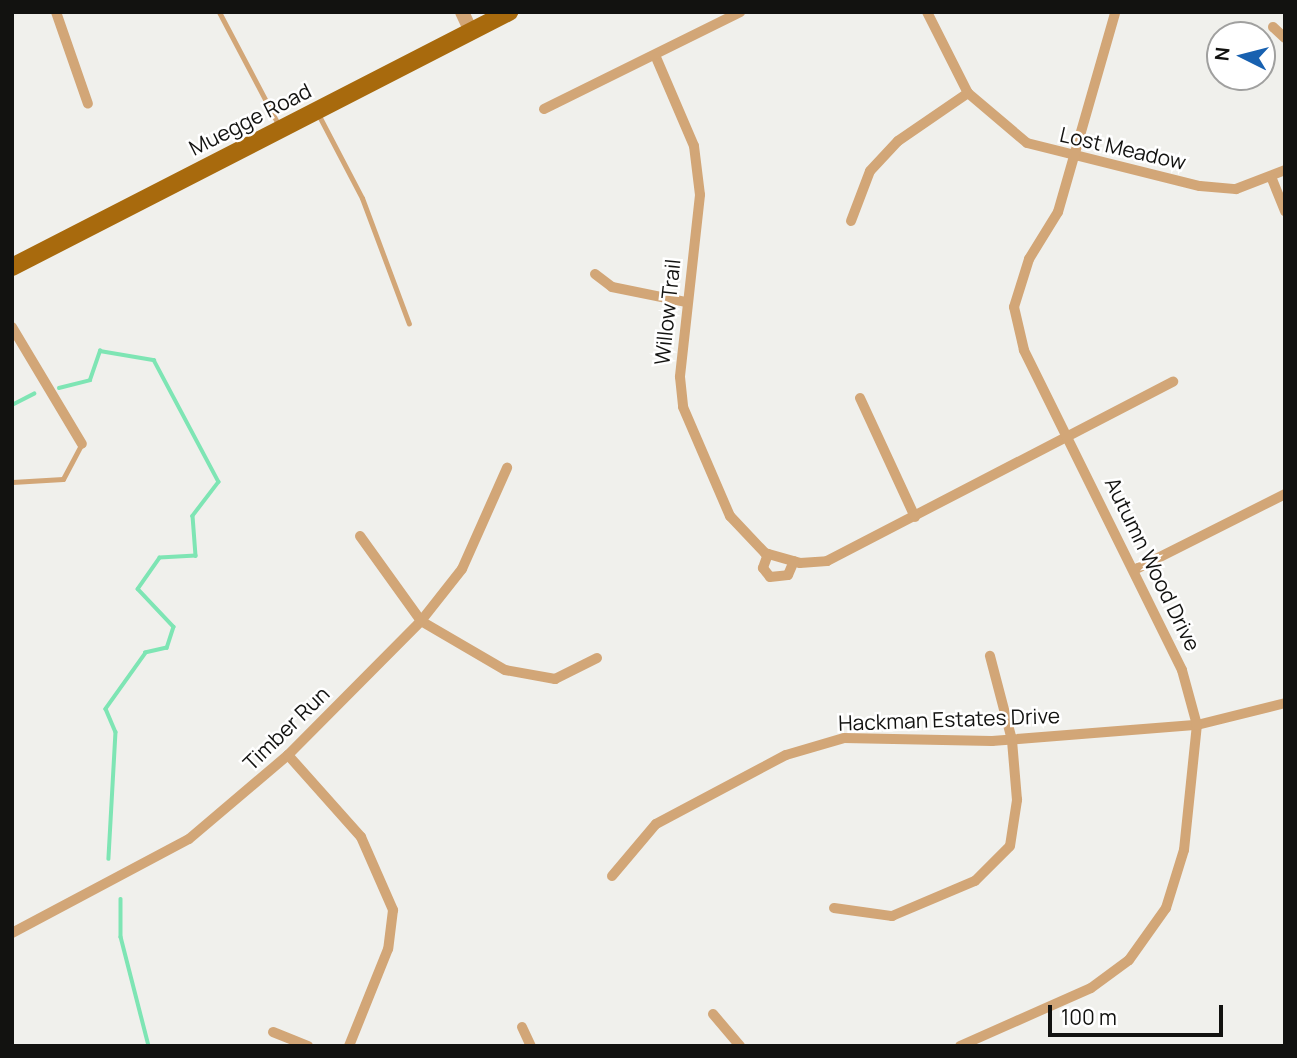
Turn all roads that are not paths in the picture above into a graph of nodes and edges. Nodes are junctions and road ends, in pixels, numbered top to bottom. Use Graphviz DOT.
graph roads {
  1 [pos="56,12"];
  2 [pos="219,12"];
  3 [pos="462,12"];
  4 [pos="509,12"];
  5 [pos="740,12"];
  6 [pos="927,12"];
  7 [pos="1115,13"];
  8 [pos="471,31"];
  9 [pos="655,55"];
  10 [pos="968,93"];
  11 [pos="88,104"];
  12 [pos="544,109"];
  13 [pos="316,111"];
  14 [pos="281,129"];
  15 [pos="1075,160"];
  16 [pos="1285,170"];
  17 [pos="1272,179"];
  18 [pos="1285,211"];
  19 [pos="852,220"];
  20 [pos="12,267"];
  21 [pos="596,274"];
  22 [pos="686,302"];
  23 [pos="409,324"];
  24 [pos="12,327"];
  25 [pos="1173,382"];
  26 [pos="860,398"];
  27 [pos="1069,435"];
  28 [pos="82,444"];
  29 [pos="506,468"];
  30 [pos="12,482"];
  31 [pos="1285,494"];
  32 [pos="915,517"];
  33 [pos="360,536"];
  34 [pos="768,554"];
  35 [pos="793,561"];
  36 [pos="1136,569"];
  37 [pos="421,621"];
  38 [pos="990,656"];
  39 [pos="597,658"];
  40 [pos="1285,703"];
  41 [pos="1197,725"];
  42 [pos="1012,740"];
  43 [pos="288,755"];
  44 [pos="612,876"];
  45 [pos="834,908"];
  46 [pos="12,933"];
  47 [pos="713,1014"];
  48 [pos="522,1027"];
  49 [pos="273,1032"];
  50 [pos="308,1046"];
  51 [pos="349,1046"];
  52 [pos="531,1046"];
  53 [pos="740,1046"];
  54 [pos="960,1046"];
  1 -- 11 [label="street"];
  2 -- 14 [label="lane"];
  3 -- 8 [label="street"];
  4 -- 8 [label="main road, Muegge Road"];
  5 -- 9 [label="street"];
  6 -- 10 [label="street"];
  7 -- 15 [label="street, Autumn Wood Drive"];
  8 -- 13 [label="main road, Muegge Road"];
  9 -- 12 [label="street"];
  9 -- 22 [label="street, Willow Trail"];
  10 -- 15 [label="street, Lost Meadow"];
  10 -- 19 [label="street"];
  13 -- 14 [label="main road, Muegge Road"];
  13 -- 23 [label="lane"];
  14 -- 20 [label="main road, Muegge Road"];
  15 -- 17 [label="street, Lost Meadow"];
  15 -- 27 [label="street, Autumn Wood Drive"];
  16 -- 17 [label="street, Lost Meadow"];
  17 -- 18 [label="street"];
  21 -- 22 [label="street"];
  22 -- 34 [label="street, Willow Trail"];
  24 -- 28 [label="street"];
  25 -- 27 [label="street, Willow Trail"];
  26 -- 32 [label="street"];
  27 -- 32 [label="street, Willow Trail"];
  27 -- 36 [label="street, Autumn Wood Drive"];
  28 -- 30 [label="lane"];
  29 -- 37 [label="street, Timber Run"];
  31 -- 36 [label="street"];
  32 -- 35 [label="street, Willow Trail"];
  33 -- 37 [label="street"];
  34 -- 35 [label="street, Willow Trail"];
  34 -- 35 [label="street, Willow Trail"];
  36 -- 41 [label="street, Autumn Wood Drive"];
  37 -- 39 [label="street"];
  37 -- 43 [label="street, Timber Run"];
  38 -- 42 [label="street"];
  40 -- 41 [label="street, Hackman Estates Drive"];
  41 -- 42 [label="street, Hackman Estates Drive"];
  41 -- 54 [label="street, Autumn Wood Drive"];
  42 -- 44 [label="street, Hackman Estates Drive"];
  42 -- 45 [label="street"];
  43 -- 46 [label="street, Timber Run"];
  43 -- 51 [label="street"];
  47 -- 53 [label="street"];
  48 -- 52 [label="street"];
  49 -- 50 [label="street"];
}
